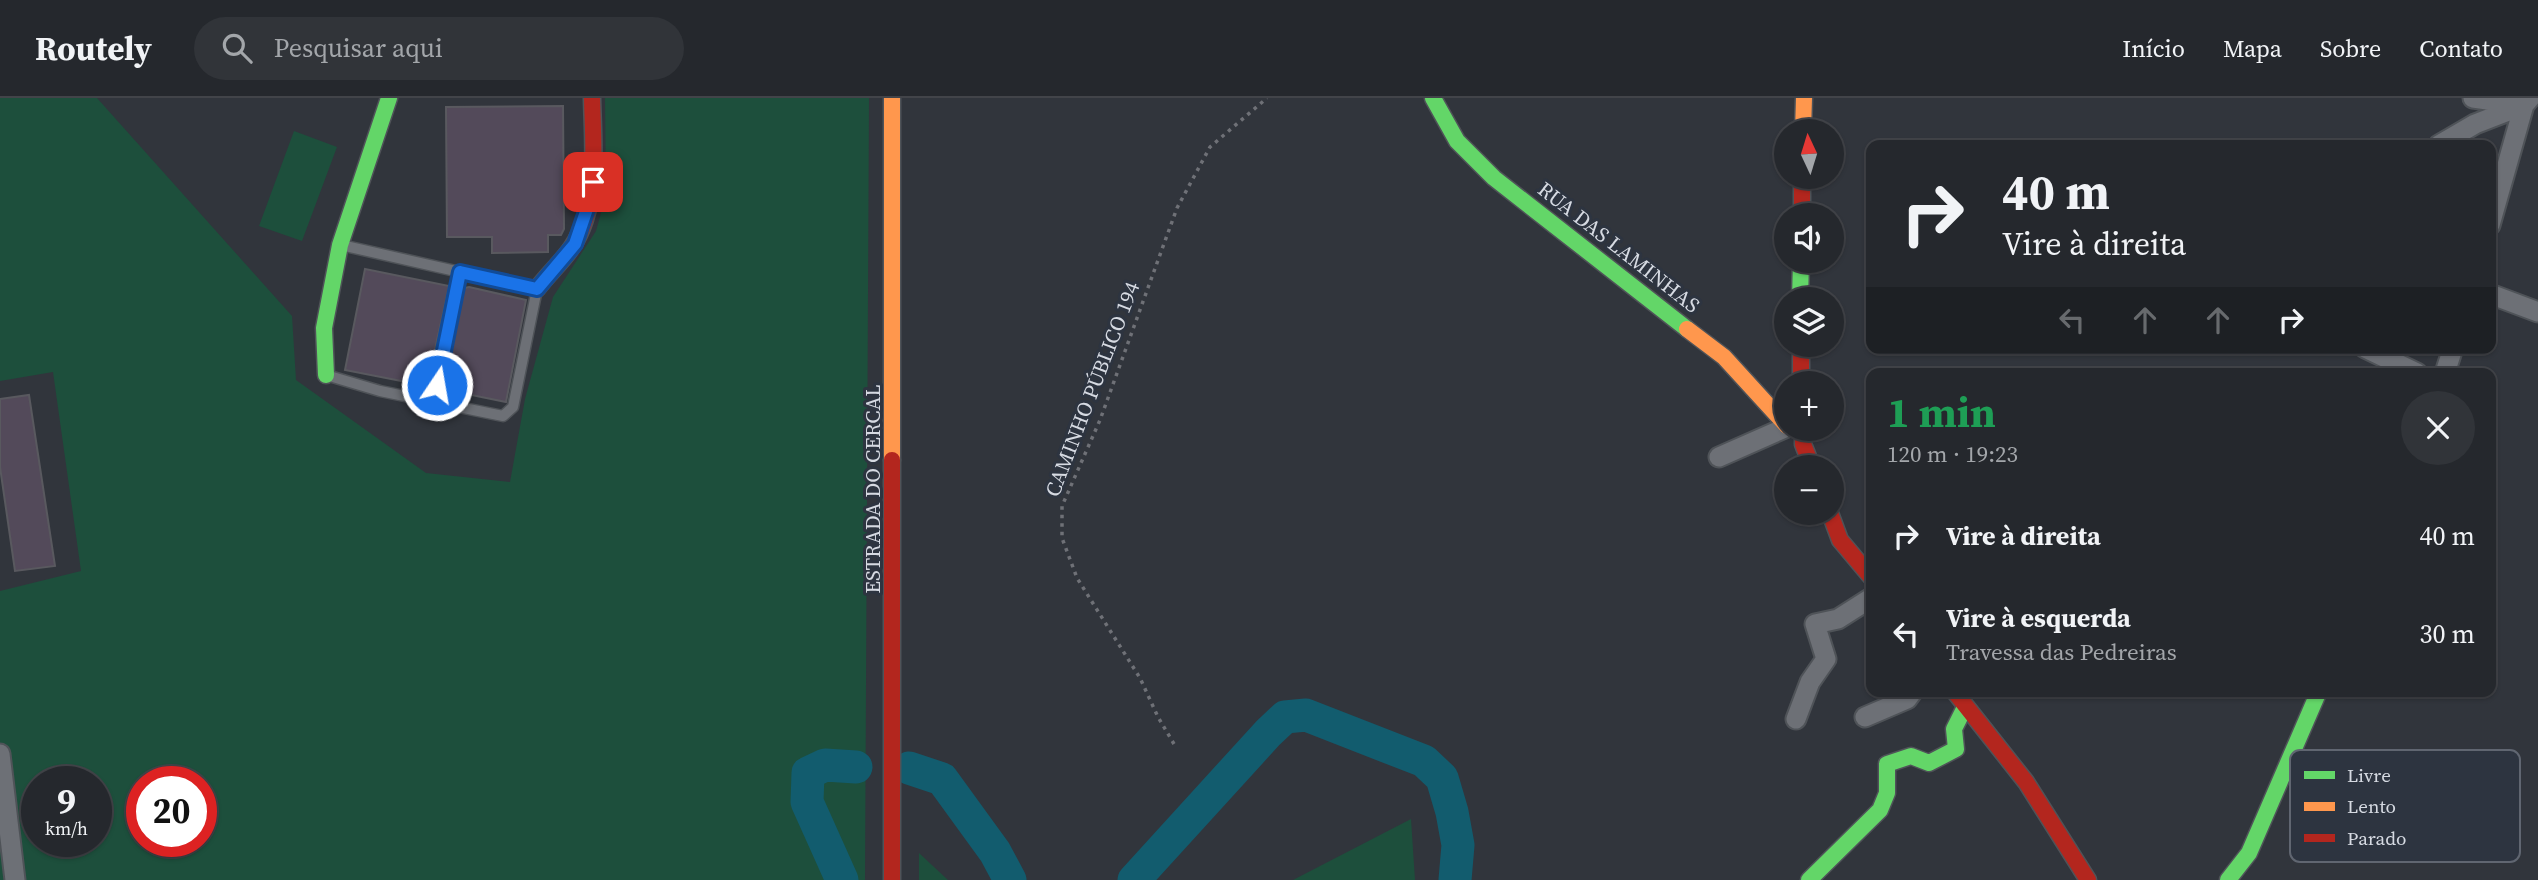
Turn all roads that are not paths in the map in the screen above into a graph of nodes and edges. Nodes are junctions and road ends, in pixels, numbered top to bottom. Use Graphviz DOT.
graph roads {
  1 [pos="389,98"];
  2 [pos="592,98"];
  3 [pos="892,98"];
  4 [pos="1433,98"];
  5 [pos="1804,98"];
  6 [pos="2473,98"];
  7 [pos="2527,101"];
  8 [pos="1803,119"];
  9 [pos="2448,140"];
  10 [pos="2496,205"];
  11 [pos="341,245"];
  12 [pos="460,272"];
  13 [pos="537,289"];
  14 [pos="2496,295"];
  15 [pos="2538,312"];
  16 [pos="2377,354"];
  17 [pos="2407,368"];
  18 [pos="326,375"];
  19 [pos="431,402"];
  20 [pos="1774,412"];
  21 [pos="1774,432"];
  22 [pos="1719,457"];
  23 [pos="1834,525"];
  24 [pos="1866,571"];
  25 [pos="1866,601"];
  26 [pos="1908,697"];
  27 [pos="1958,697"];
  28 [pos="2316,697"];
  29 [pos="1965,707"];
  30 [pos="1865,717"];
  31 [pos="1796,719"];
  32 [pos="2294,750"];
  33 [pos="0,754"];
  34 [pos="2290,758"];
  35 [pos="15,880"];
  36 [pos="892,880"];
  37 [pos="1809,880"];
  38 [pos="2088,880"];
  39 [pos="2228,880"];
  1 -- 11 [label="street"];
  2 -- 13 [label="street"];
  3 -- 36 [label="street, ESTRADA DO CERCAL"];
  4 -- 20 [label="street, RUA DAS LAMINHAS"];
  5 -- 8 [label="street"];
  6 -- 7 [label="street"];
  7 -- 9 [label="street"];
  7 -- 10 [label="street"];
  11 -- 12 [label="lane"];
  11 -- 18 [label="street"];
  12 -- 13 [label="lane"];
  12 -- 19 [label="lane"];
  13 -- 19 [label="lane"];
  14 -- 15 [label="street"];
  16 -- 17 [label="street"];
  18 -- 19 [label="lane"];
  21 -- 22 [label="street"];
  23 -- 24 [label="street"];
  25 -- 31 [label="street"];
  26 -- 30 [label="street"];
  27 -- 29 [label="street"];
  28 -- 32 [label="street"];
  29 -- 37 [label="street"];
  29 -- 38 [label="street"];
  33 -- 35 [label="street"];
  34 -- 39 [label="street"];
}
